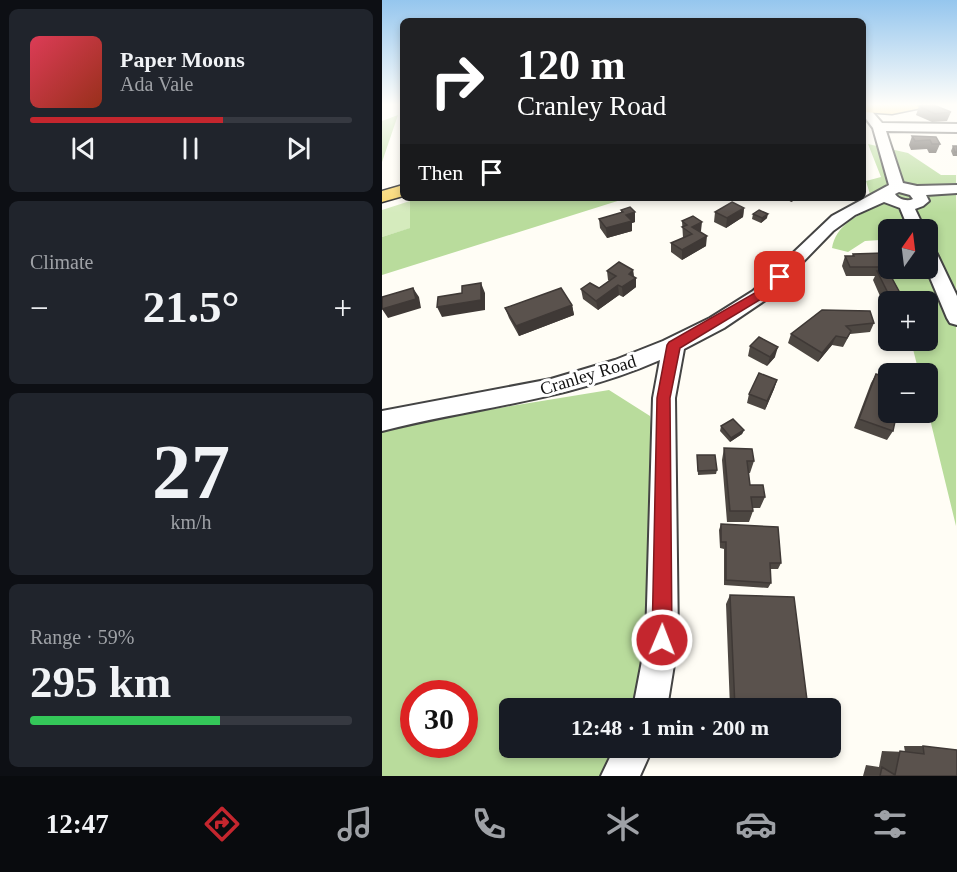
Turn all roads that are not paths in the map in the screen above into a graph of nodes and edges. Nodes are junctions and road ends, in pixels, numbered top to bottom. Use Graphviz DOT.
graph roads {
  1 [pos="880,140"];
  2 [pos="956,189"];
  3 [pos="891,190"];
  4 [pos="400,191"];
  5 [pos="915,191"];
  6 [pos="382,196"];
  7 [pos="906,205"];
  8 [pos="912,219"];
  9 [pos="938,277"];
  10 [pos="956,318"];
  11 [pos="674,345"];
  12 [pos="382,421"];
  13 [pos="652,698"];
  14 [pos="630,758"];
  15 [pos="620,776"];
  1 -- 3 [label="street"];
  2 -- 5 [label="street"];
  3 -- 5 [label="street"];
  3 -- 7 [label="street"];
  3 -- 11 [label="street, Cranley Road"];
  4 -- 6 [label="main road"];
  5 -- 7 [label="street"];
  7 -- 8 [label="street"];
  9 -- 10 [label="street"];
  11 -- 12 [label="street, Cranley Road"];
  11 -- 13 [label="street"];
  14 -- 15 [label="street"];
}
